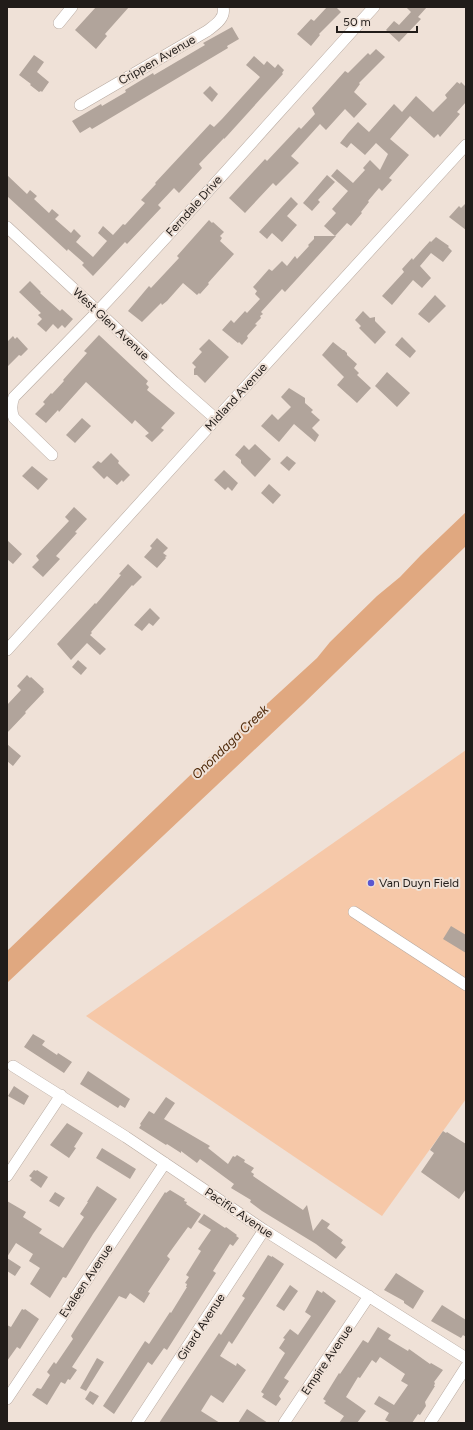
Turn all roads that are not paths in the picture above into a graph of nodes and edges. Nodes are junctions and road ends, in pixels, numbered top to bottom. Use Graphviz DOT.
graph roads {
  1 [pos="72,7"];
  2 [pos="223,7"];
  3 [pos="374,7"];
  4 [pos="59,22"];
  5 [pos="80,105"];
  6 [pos="466,145"];
  7 [pos="7,227"];
  8 [pos="98,311"];
  9 [pos="216,419"];
  10 [pos="52,455"];
  11 [pos="7,650"];
  12 [pos="354,912"];
  13 [pos="466,985"];
  14 [pos="14,1066"];
  15 [pos="61,1095"];
  16 [pos="165,1163"];
  17 [pos="7,1176"];
  18 [pos="264,1230"];
  19 [pos="369,1296"];
  20 [pos="466,1358"];
  21 [pos="466,1367"];
  22 [pos="7,1399"];
  23 [pos="137,1423"];
  24 [pos="284,1423"];
  25 [pos="430,1423"];
  1 -- 4 [label="street"];
  2 -- 5 [label="street, Crippen Avenue"];
  3 -- 8 [label="street, Ferndale Drive"];
  6 -- 9 [label="street, Midland Avenue"];
  7 -- 8 [label="street, West Glen Avenue"];
  8 -- 9 [label="street, West Glen Avenue"];
  8 -- 10 [label="street, Ferndale Drive"];
  9 -- 11 [label="street, Midland Avenue"];
  12 -- 13 [label="street"];
  14 -- 15 [label="street, Pacific Avenue"];
  15 -- 16 [label="street, Pacific Avenue"];
  15 -- 17 [label="street"];
  16 -- 18 [label="street, Pacific Avenue"];
  16 -- 22 [label="street, Evaleen Avenue"];
  18 -- 19 [label="street, Pacific Avenue"];
  18 -- 23 [label="street, Girard Avenue"];
  19 -- 20 [label="street, Pacific Avenue"];
  19 -- 24 [label="street, Empire Avenue"];
  21 -- 25 [label="street"];
}
